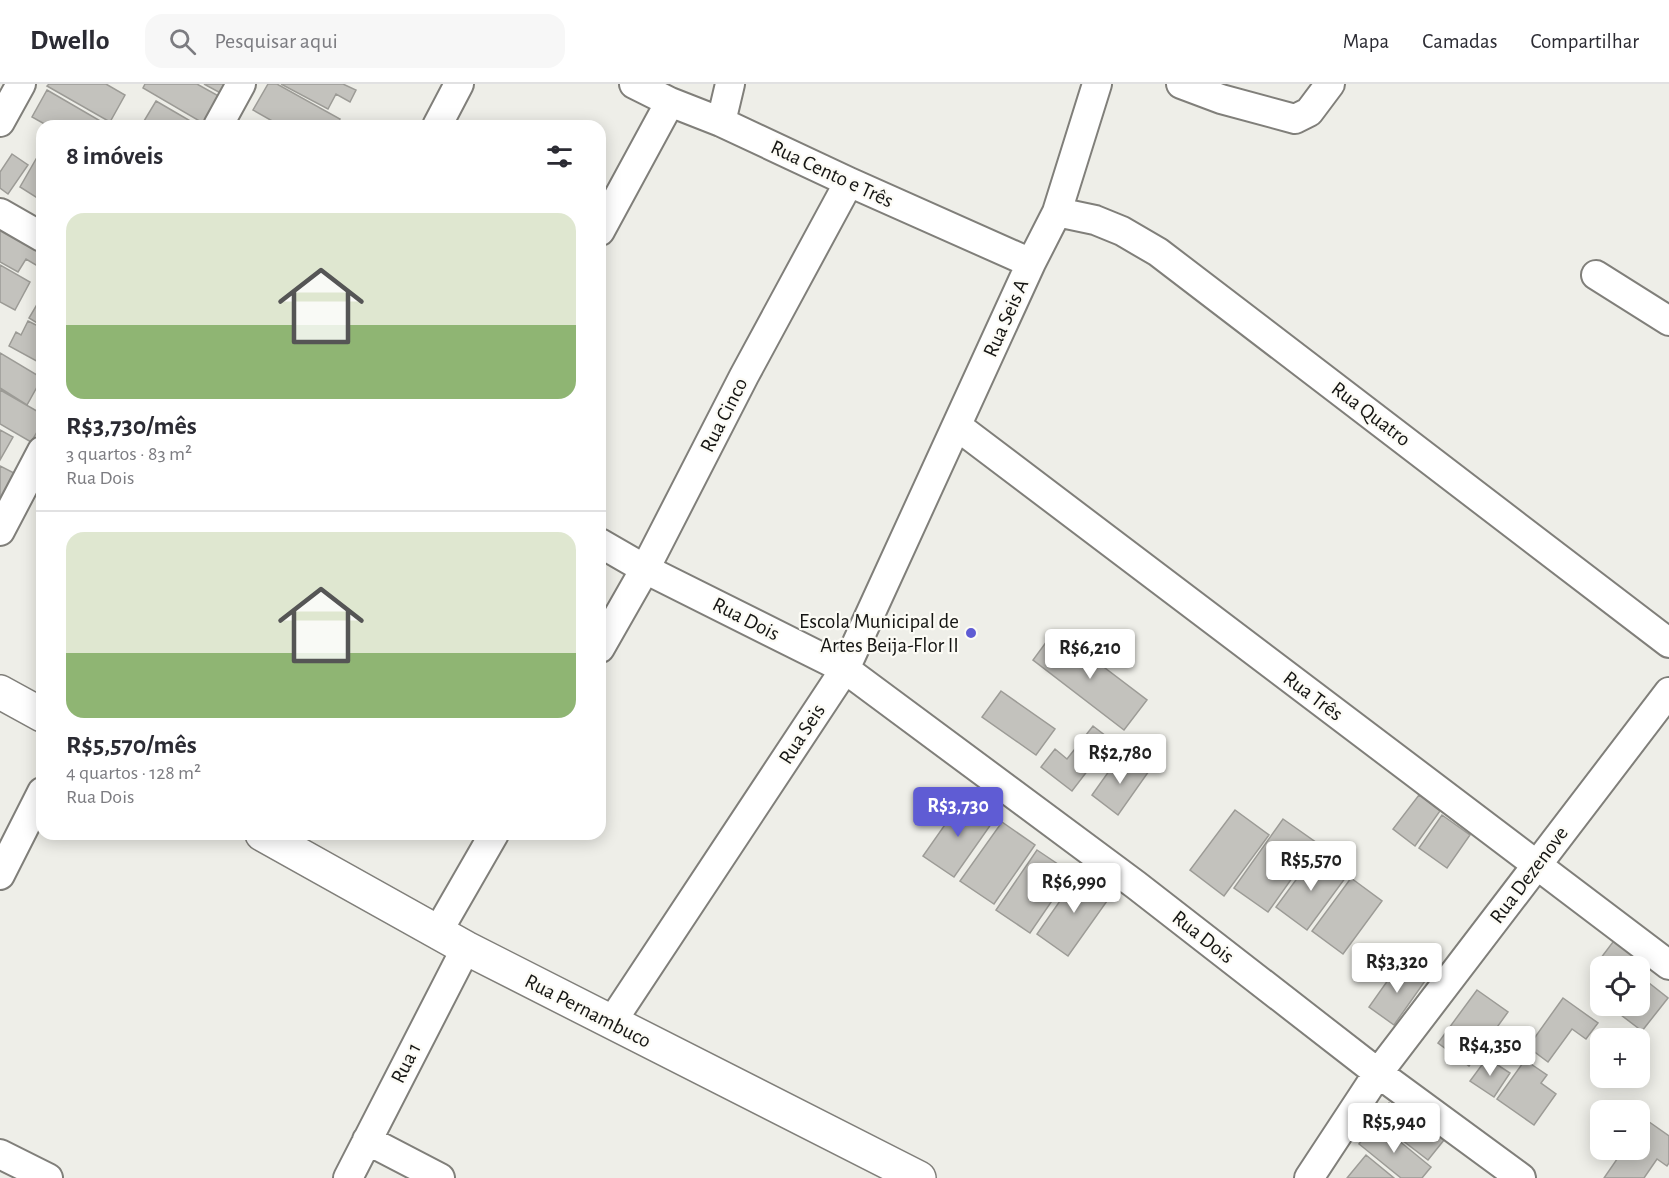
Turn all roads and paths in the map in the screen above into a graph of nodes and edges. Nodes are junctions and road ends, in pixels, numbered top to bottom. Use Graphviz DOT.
graph roads {
  1 [pos="21,84"];
  2 [pos="242,84"];
  3 [pos="459,84"];
  4 [pos="634,84"];
  5 [pos="730,84"];
  6 [pos="1097,84"];
  7 [pos="1181,84"];
  8 [pos="1330,84"];
  9 [pos="670,102"];
  10 [pos="221,120"];
  11 [pos="440,120"];
  12 [pos="0,122"];
  13 [pos="721,122"];
  14 [pos="849,182"];
  15 [pos="1058,212"];
  16 [pos="0,213"];
  17 [pos="606,220"];
  18 [pos="36,234"];
  19 [pos="1031,262"];
  20 [pos="1596,275"];
  21 [pos="1669,321"];
  22 [pos="957,426"];
  23 [pos="36,463"];
  24 [pos="0,531"];
  25 [pos="606,546"];
  26 [pos="645,569"];
  27 [pos="606,637"];
  28 [pos="1669,643"];
  29 [pos="845,669"];
  30 [pos="0,692"];
  31 [pos="1669,692"];
  32 [pos="36,712"];
  33 [pos="36,804"];
  34 [pos="277,840"];
  35 [pos="491,840"];
  36 [pos="1536,865"];
  37 [pos="0,875"];
  38 [pos="437,933"];
  39 [pos="466,948"];
  40 [pos="1669,965"];
  41 [pos="611,1023"];
  42 [pos="1378,1073"];
  43 [pos="367,1140"];
  44 [pos="0,1154"];
  45 [pos="48,1178"];
  46 [pos="348,1178"];
  47 [pos="440,1178"];
  48 [pos="919,1178"];
  49 [pos="1309,1178"];
  50 [pos="1521,1178"];
  1 -- 12 [label="street"];
  2 -- 10 [label="street"];
  3 -- 11 [label="street"];
  4 -- 9 [label="street, Rua Cento e Três"];
  5 -- 13 [label="street"];
  6 -- 15 [label="street, Rua Seis A"];
  7 -- 8 [label="street"];
  9 -- 13 [label="street, Rua Cento e Três"];
  9 -- 17 [label="street"];
  13 -- 14 [label="street, Rua Cento e Três"];
  14 -- 19 [label="street, Rua Cento e Três"];
  14 -- 26 [label="street, Rua Cinco"];
  15 -- 19 [label="street, Rua Seis A"];
  15 -- 28 [label="street, Rua Quatro"];
  16 -- 18 [label="street"];
  19 -- 22 [label="street, Rua Seis A"];
  20 -- 21 [label="street"];
  22 -- 29 [label="street, Rua Seis"];
  22 -- 36 [label="street, Rua Três"];
  23 -- 24 [label="street"];
  25 -- 26 [label="street, Rua Dois"];
  26 -- 27 [label="street, Rua Cinco"];
  26 -- 29 [label="street, Rua Dois"];
  29 -- 41 [label="street, Rua Seis"];
  29 -- 42 [label="street, Rua Dois"];
  30 -- 32 [label="street"];
  31 -- 36 [label="street, Rua Dezenove"];
  33 -- 37 [label="street"];
  34 -- 38 [label="street, Rua Pernambuco"];
  35 -- 38 [label="street"];
  36 -- 40 [label="street, Rua Três"];
  36 -- 42 [label="street, Rua Dezenove"];
  38 -- 39 [label="street, Rua Pernambuco"];
  39 -- 41 [label="street, Rua Pernambuco"];
  39 -- 43 [label="street, Rua 1"];
  41 -- 48 [label="street, Rua Pernambuco"];
  42 -- 49 [label="street, Rua Dezenove"];
  42 -- 50 [label="street, Rua Dois"];
  43 -- 46 [label="street, Rua 1"];
  43 -- 47 [label="street"];
  44 -- 45 [label="street"];
}
